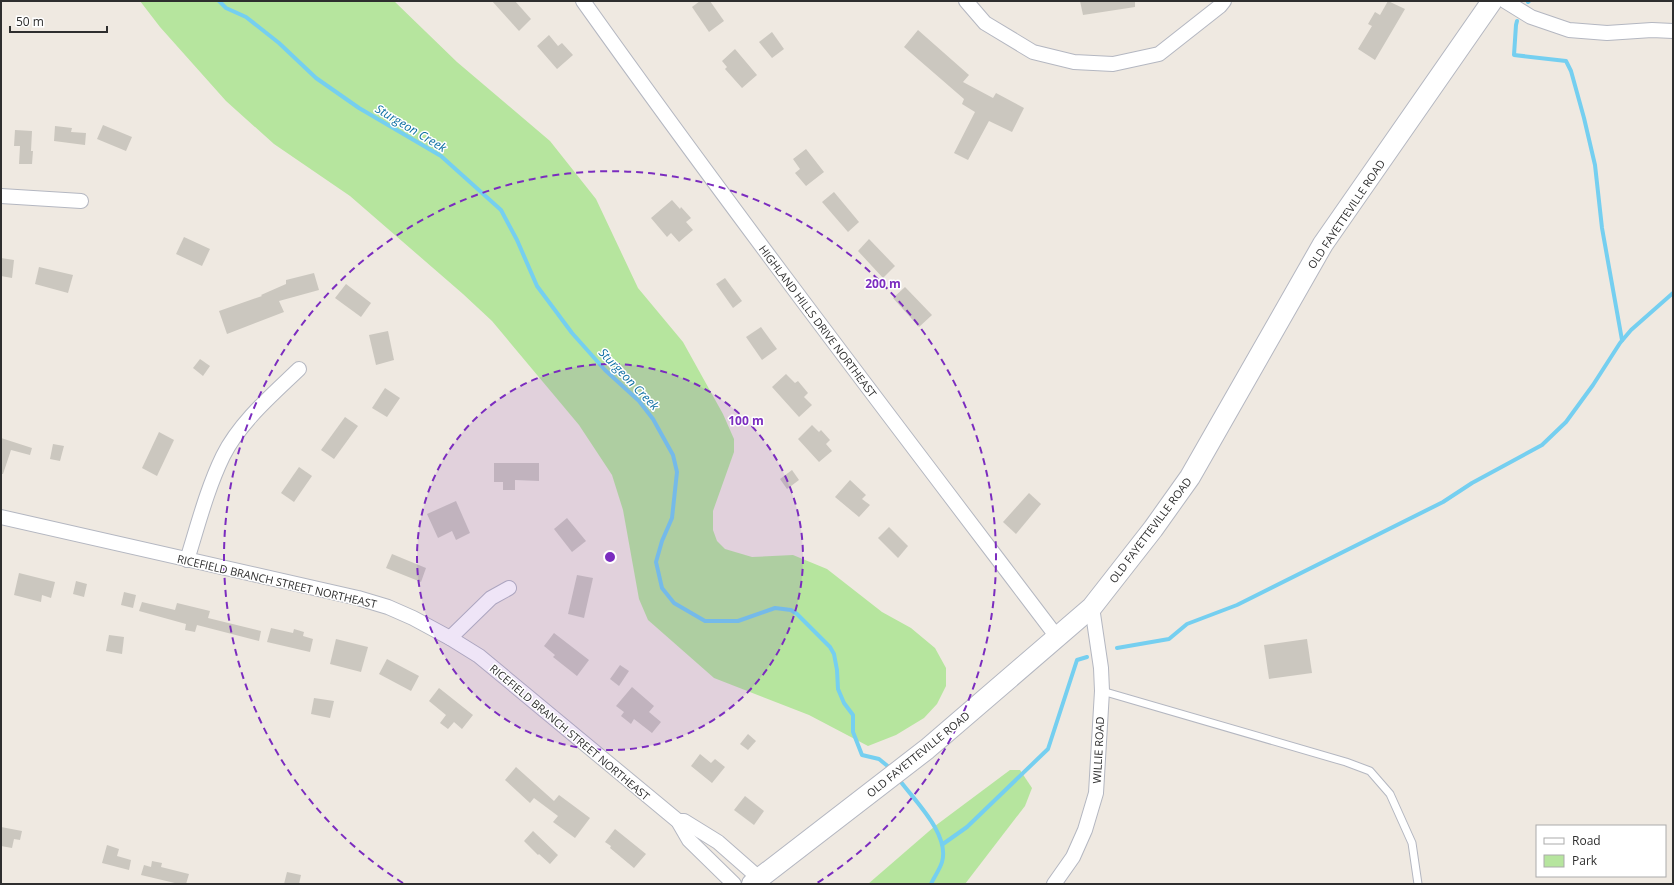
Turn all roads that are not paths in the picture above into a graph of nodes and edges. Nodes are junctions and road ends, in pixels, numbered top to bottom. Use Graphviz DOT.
graph roads {
  1 [pos="583,1"];
  2 [pos="966,1"];
  3 [pos="1224,1"];
  4 [pos="1492,1"];
  5 [pos="1505,1"];
  6 [pos="1673,31"];
  7 [pos="1,196"];
  8 [pos="80,200"];
  9 [pos="299,369"];
  10 [pos="1,517"];
  11 [pos="187,560"];
  12 [pos="509,588"];
  13 [pos="1092,608"];
  14 [pos="1057,637"];
  15 [pos="450,638"];
  16 [pos="1102,691"];
  17 [pos="678,820"];
  18 [pos="756,881"];
  19 [pos="734,884"];
  20 [pos="1054,884"];
  21 [pos="1418,884"];
  1 -- 14 [label="street, HIGHLAND HILLS DRIVE NORTHEAST"];
  2 -- 3 [label="street"];
  4 -- 13 [label="street, OLD FAYETTEVILLE ROAD"];
  5 -- 6 [label="street"];
  7 -- 8 [label="street"];
  9 -- 11 [label="street"];
  10 -- 11 [label="street, RICEFIELD BRANCH STREET NORTHEAST"];
  11 -- 15 [label="street, RICEFIELD BRANCH STREET NORTHEAST"];
  12 -- 15 [label="street"];
  13 -- 14 [label="street, OLD FAYETTEVILLE ROAD"];
  13 -- 16 [label="street, WILLIE ROAD"];
  14 -- 18 [label="street, OLD FAYETTEVILLE ROAD"];
  15 -- 17 [label="street, RICEFIELD BRANCH STREET NORTHEAST"];
  16 -- 20 [label="street, WILLIE ROAD"];
  16 -- 21 [label="lane"];
  17 -- 18 [label="street, RICEFIELD BRANCH STREET NORTHEAST"];
  17 -- 19 [label="street, RICEFIELD BRANCH STREET NORTHEAST"];
}
